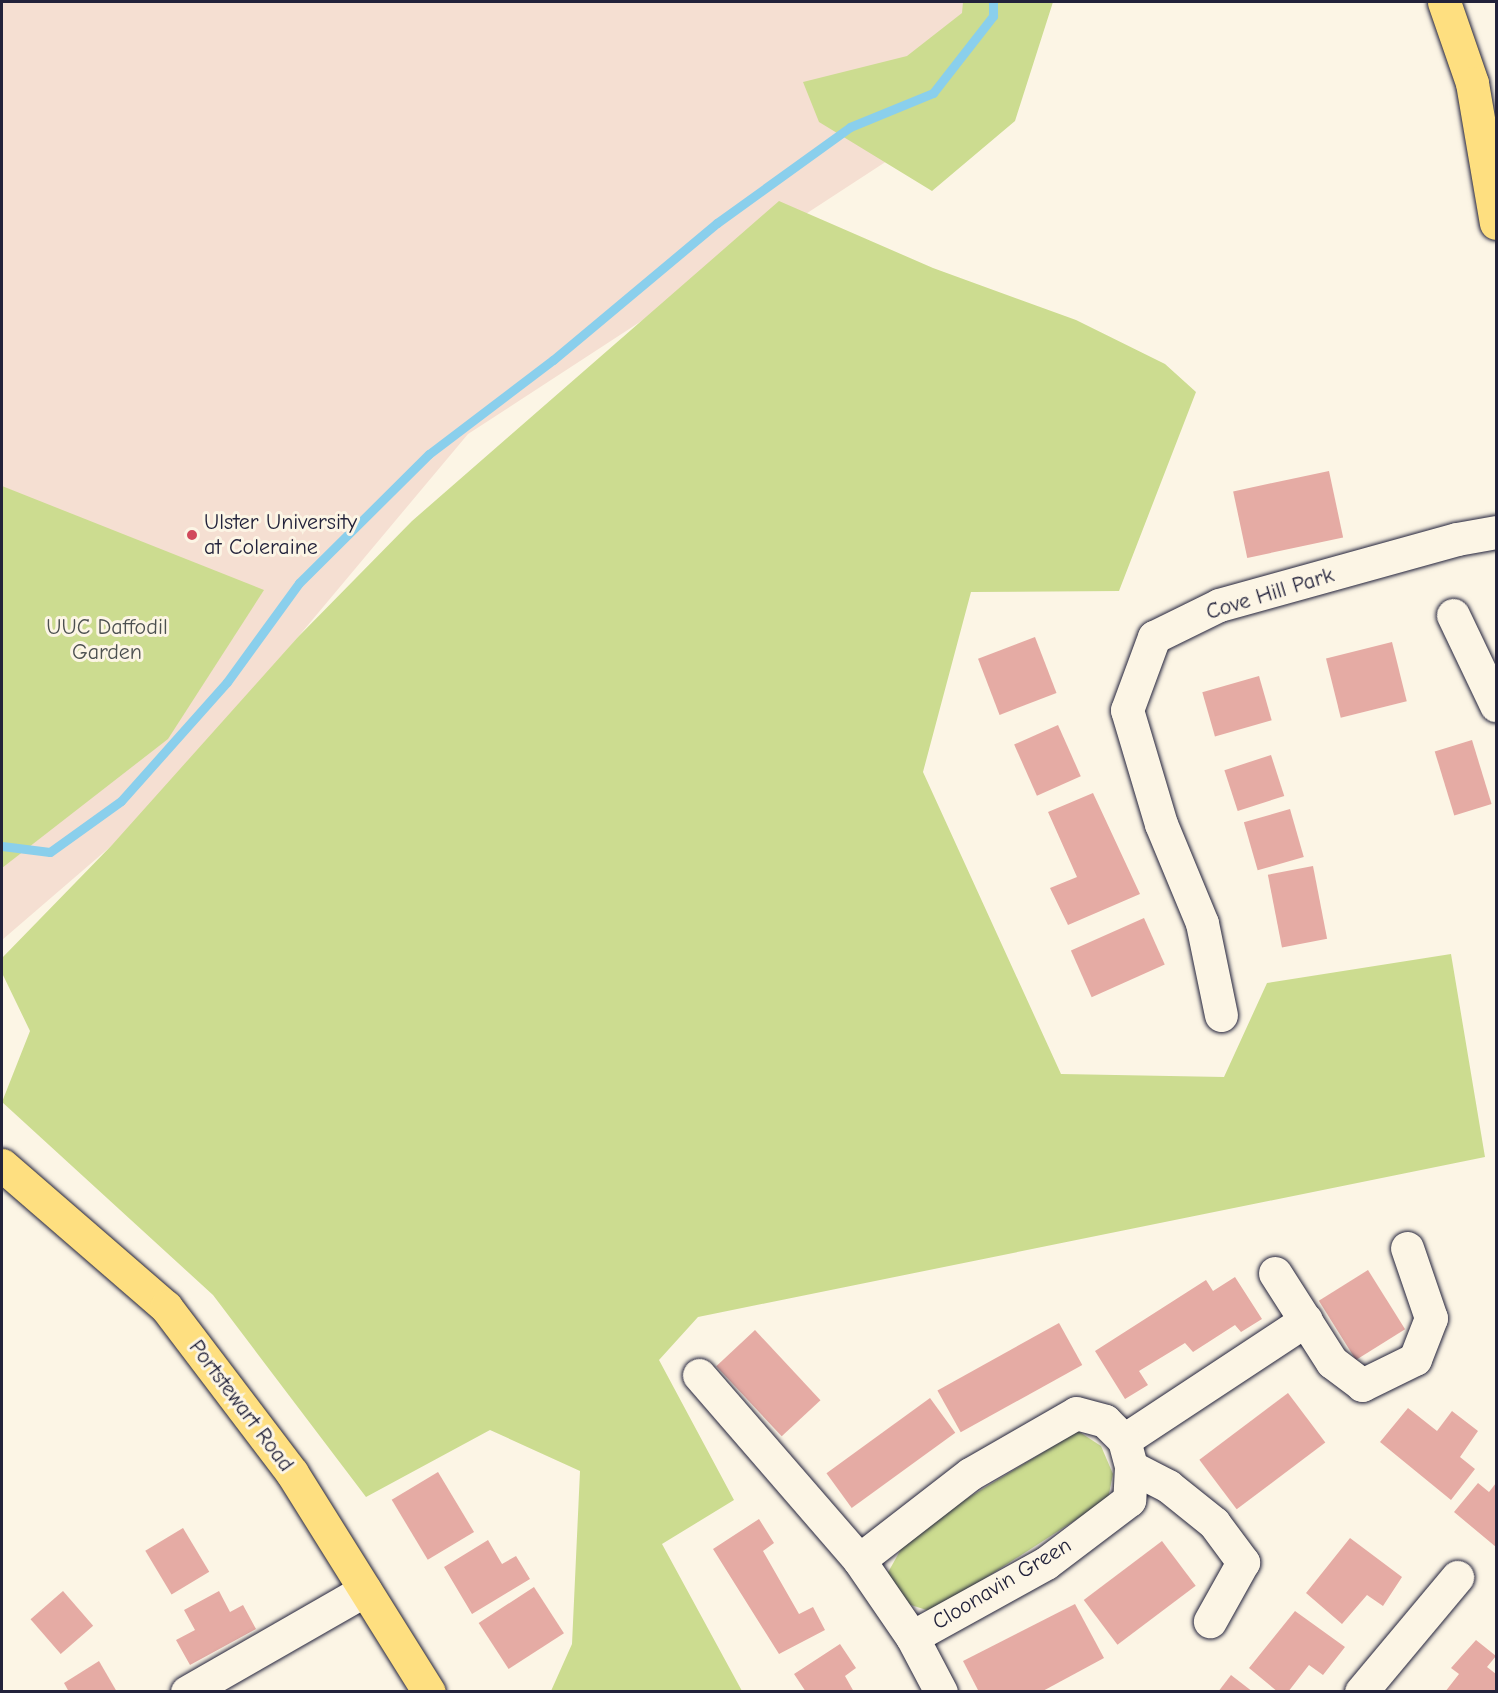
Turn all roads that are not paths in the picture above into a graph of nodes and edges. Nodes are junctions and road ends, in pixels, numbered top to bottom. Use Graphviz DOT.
graph roads {
  1 [pos="1444,2"];
  2 [pos="1497,223"];
  3 [pos="1497,532"];
  4 [pos="1454,615"];
  5 [pos="1497,705"];
  6 [pos="1221,1016"];
  7 [pos="2,1165"];
  8 [pos="1407,1248"];
  9 [pos="1275,1273"];
  10 [pos="1306,1320"];
  11 [pos="699,1375"];
  12 [pos="1128,1454"];
  13 [pos="859,1560"];
  14 [pos="1457,1577"];
  15 [pos="365,1590"];
  16 [pos="1210,1621"];
  17 [pos="912,1637"];
  18 [pos="1376,1686"];
  19 [pos="187,1692"];
  20 [pos="429,1692"];
  21 [pos="941,1692"];
  1 -- 2 [label="main road"];
  3 -- 6 [label="street, Cove Hill Park"];
  4 -- 5 [label="street"];
  7 -- 15 [label="main road, Portstewart Road"];
  8 -- 10 [label="street"];
  9 -- 10 [label="street"];
  10 -- 12 [label="street"];
  11 -- 13 [label="street, Cloonavin Green"];
  12 -- 13 [label="street"];
  12 -- 16 [label="street"];
  12 -- 17 [label="street, Cloonavin Green"];
  13 -- 17 [label="street, Cloonavin Green"];
  14 -- 18 [label="street"];
  15 -- 19 [label="street"];
  15 -- 20 [label="main road, Portstewart Road"];
  17 -- 21 [label="street, Cloonavin Green"];
}
